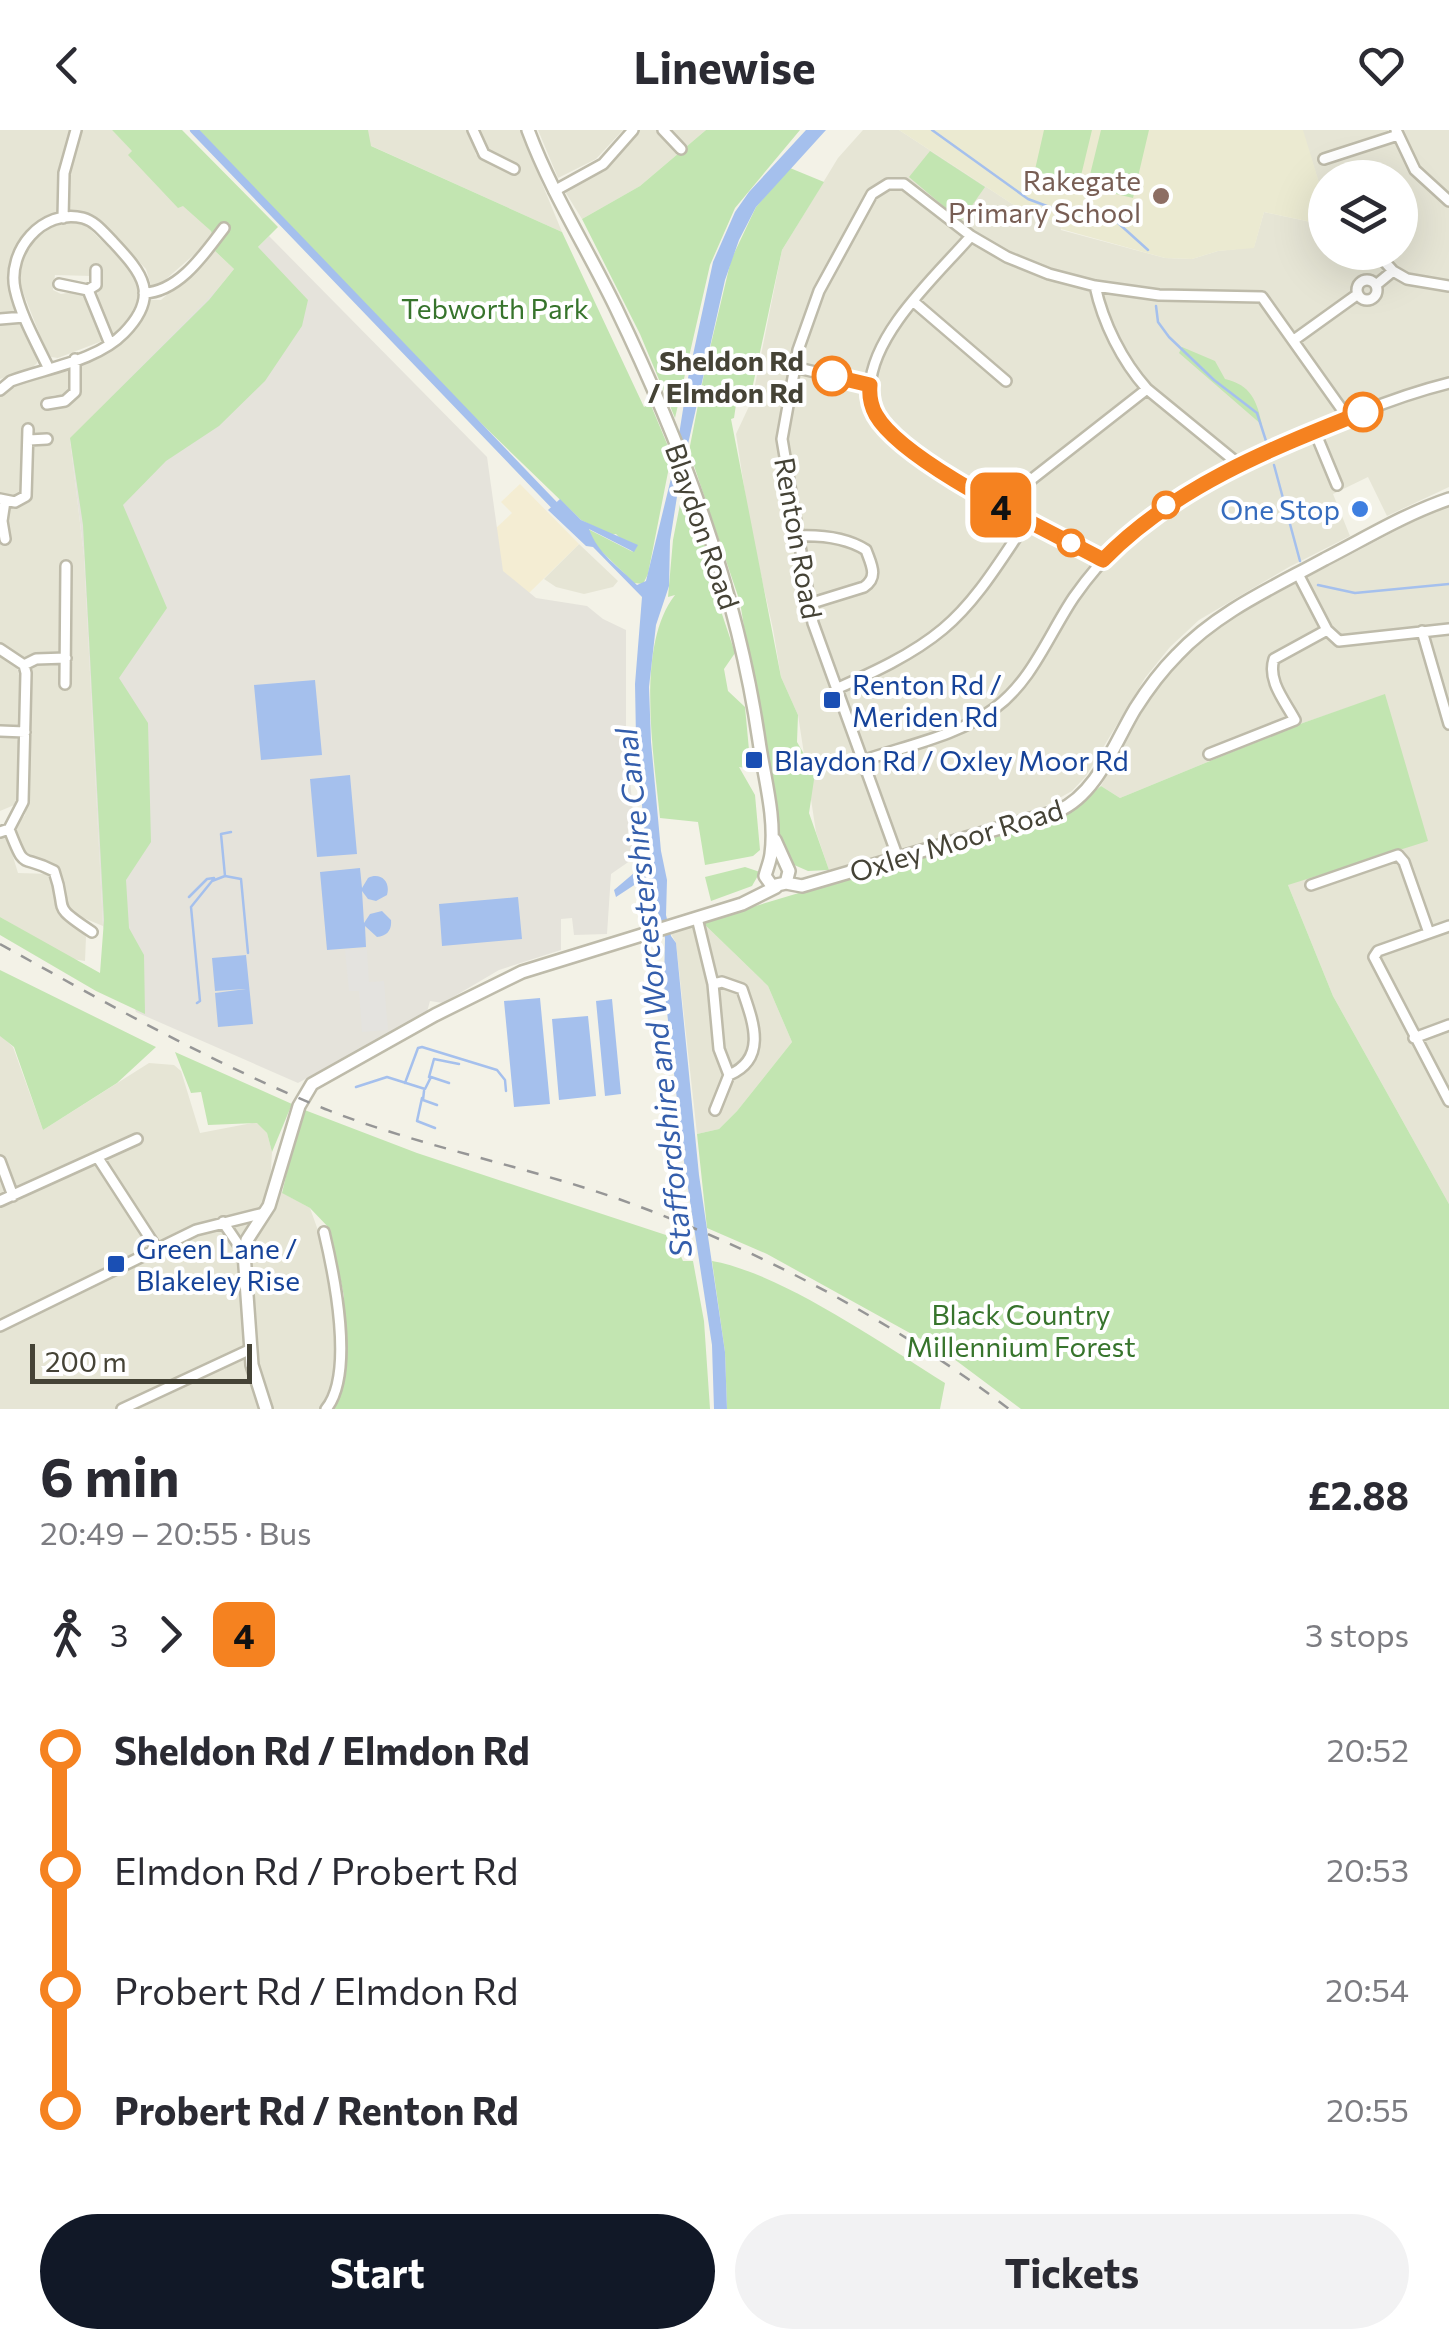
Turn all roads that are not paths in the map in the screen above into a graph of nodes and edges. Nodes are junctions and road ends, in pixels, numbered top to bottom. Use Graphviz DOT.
graph roads {
  1 [pos="76,130"];
  2 [pos="473,130"];
  3 [pos="528,130"];
  4 [pos="633,130"];
  5 [pos="662,130"];
  6 [pos="1397,133"];
  7 [pos="681,149"];
  8 [pos="1324,159"];
  9 [pos="514,169"];
  10 [pos="554,191"];
  11 [pos="1449,201"];
  12 [pos="64,218"];
  13 [pos="224,228"];
  14 [pos="971,236"];
  15 [pos="96,270"];
  16 [pos="14,272"];
  17 [pos="1394,272"];
  18 [pos="0,273"];
  19 [pos="60,284"];
  20 [pos="1095,286"];
  21 [pos="1449,286"];
  22 [pos="88,290"];
  23 [pos="144,293"];
  24 [pos="914,302"];
  25 [pos="24,316"];
  26 [pos="0,319"];
  27 [pos="1294,340"];
  28 [pos="110,344"];
  29 [pos="75,359"];
  30 [pos="48,367"];
  31 [pos="794,367"];
  32 [pos="1006,381"];
  33 [pos="1449,383"];
  34 [pos="870,385"];
  35 [pos="1148,389"];
  36 [pos="0,390"];
  37 [pos="51,402"];
  38 [pos="1348,418"];
  39 [pos="1315,432"];
  40 [pos="47,440"];
  41 [pos="1240,466"];
  42 [pos="1338,484"];
  43 [pos="2,500"];
  44 [pos="1449,500"];
  45 [pos="1004,507"];
  46 [pos="1028,520"];
  47 [pos="797,536"];
  48 [pos="5,539"];
  49 [pos="1103,560"];
  50 [pos="66,566"];
  51 [pos="1298,574"];
  52 [pos="809,604"];
  53 [pos="1449,629"];
  54 [pos="1328,630"];
  55 [pos="1422,631"];
  56 [pos="0,648"];
  57 [pos="66,658"];
  58 [pos="24,665"];
  59 [pos="64,684"];
  60 [pos="836,689"];
  61 [pos="1449,724"];
  62 [pos="0,731"];
  63 [pos="25,732"];
  64 [pos="1210,754"];
  65 [pos="862,762"];
  66 [pos="4,830"];
  67 [pos="772,831"];
  68 [pos="898,858"];
  69 [pos="767,870"];
  70 [pos="784,877"];
  71 [pos="1312,885"];
  72 [pos="742,904"];
  73 [pos="697,918"];
  74 [pos="1449,926"];
  75 [pos="92,932"];
  76 [pos="1429,933"];
  77 [pos="713,984"];
  78 [pos="1449,1025"];
  79 [pos="1414,1038"];
  80 [pos="729,1075"];
  81 [pos="1449,1101"];
  82 [pos="715,1110"];
  83 [pos="137,1139"];
  84 [pos="98,1158"];
  85 [pos="0,1161"];
  86 [pos="13,1196"];
  87 [pos="0,1201"];
  88 [pos="264,1213"];
  89 [pos="223,1222"];
  90 [pos="324,1232"];
  91 [pos="157,1248"];
  92 [pos="244,1253"];
  93 [pos="0,1326"];
  94 [pos="251,1349"];
  95 [pos="146,1404"];
  96 [pos="122,1409"];
  97 [pos="266,1409"];
  98 [pos="326,1409"];
  1 -- 12 [label="street"];
  2 -- 9 [label="street"];
  3 -- 10 [label="street, Blaydon Road"];
  4 -- 10 [label="street"];
  5 -- 7 [label="street"];
  6 -- 8 [label="street"];
  6 -- 11 [label="street"];
  10 -- 67 [label="street, Blaydon Road"];
  12 -- 16 [label="street"];
  12 -- 23 [label="street"];
  13 -- 23 [label="street"];
  14 -- 20 [label="street, Renton Road"];
  14 -- 24 [label="street"];
  14 -- 31 [label="street, Renton Road"];
  15 -- 22 [label="street"];
  16 -- 18 [label="street"];
  16 -- 25 [label="street"];
  17 -- 21 [label="street"];
  17 -- 27 [label="street"];
  19 -- 22 [label="street"];
  20 -- 27 [label="street, Renton Road"];
  20 -- 35 [label="street"];
  22 -- 28 [label="street"];
  23 -- 28 [label="street"];
  24 -- 32 [label="street"];
  24 -- 34 [label="street"];
  25 -- 26 [label="street"];
  25 -- 30 [label="street"];
  27 -- 38 [label="street, Renton Road"];
  28 -- 29 [label="street"];
  29 -- 30 [label="street"];
  29 -- 37 [label="street"];
  30 -- 36 [label="street"];
  31 -- 34 [label="street"];
  31 -- 47 [label="street, Renton Road"];
  33 -- 38 [label="street"];
  34 -- 45 [label="street"];
  35 -- 41 [label="street"];
  35 -- 45 [label="street"];
  38 -- 39 [label="street"];
  39 -- 41 [label="street"];
  39 -- 42 [label="street"];
  40 -- 43 [label="street"];
  41 -- 49 [label="street"];
  43 -- 48 [label="street"];
  44 -- 51 [label="street, Oxley Moor Road"];
  45 -- 46 [label="street"];
  46 -- 49 [label="street"];
  46 -- 60 [label="street"];
  47 -- 52 [label="street, Renton Road"];
  47 -- 52 [label="street"];
  49 -- 65 [label="street"];
  50 -- 57 [label="street"];
  51 -- 54 [label="street"];
  51 -- 68 [label="street, Oxley Moor Road"];
  52 -- 60 [label="street, Renton Road"];
  53 -- 55 [label="street"];
  54 -- 55 [label="street"];
  54 -- 64 [label="street"];
  55 -- 61 [label="street"];
  56 -- 58 [label="street"];
  57 -- 58 [label="street"];
  57 -- 59 [label="street"];
  58 -- 63 [label="street"];
  60 -- 65 [label="street, Renton Road"];
  62 -- 63 [label="street"];
  63 -- 66 [label="street"];
  65 -- 68 [label="street, Renton Road"];
  66 -- 75 [label="street"];
  67 -- 69 [label="street, Blaydon Road"];
  67 -- 70 [label="street, Blaydon Road"];
  68 -- 70 [label="street, Oxley Moor Road"];
  69 -- 70 [label="street"];
  69 -- 70 [label="street"];
  69 -- 72 [label="street"];
  70 -- 72 [label="street, Oxley Moor Road"];
  71 -- 76 [label="street"];
  72 -- 73 [label="street, Oxley Moor Road"];
  73 -- 77 [label="street"];
  73 -- 88 [label="street, Oxley Moor Road"];
  74 -- 76 [label="street"];
  76 -- 79 [label="street"];
  77 -- 80 [label="street"];
  77 -- 80 [label="street"];
  78 -- 79 [label="street"];
  79 -- 81 [label="street"];
  80 -- 82 [label="street"];
  83 -- 84 [label="street"];
  84 -- 86 [label="street"];
  84 -- 91 [label="street"];
  85 -- 86 [label="street"];
  86 -- 87 [label="street"];
  88 -- 89 [label="street"];
  88 -- 92 [label="street"];
  89 -- 91 [label="street"];
  89 -- 92 [label="street"];
  90 -- 98 [label="street"];
  91 -- 93 [label="street"];
  92 -- 94 [label="street"];
  94 -- 95 [label="street"];
  94 -- 97 [label="street"];
  95 -- 96 [label="street"];
}
